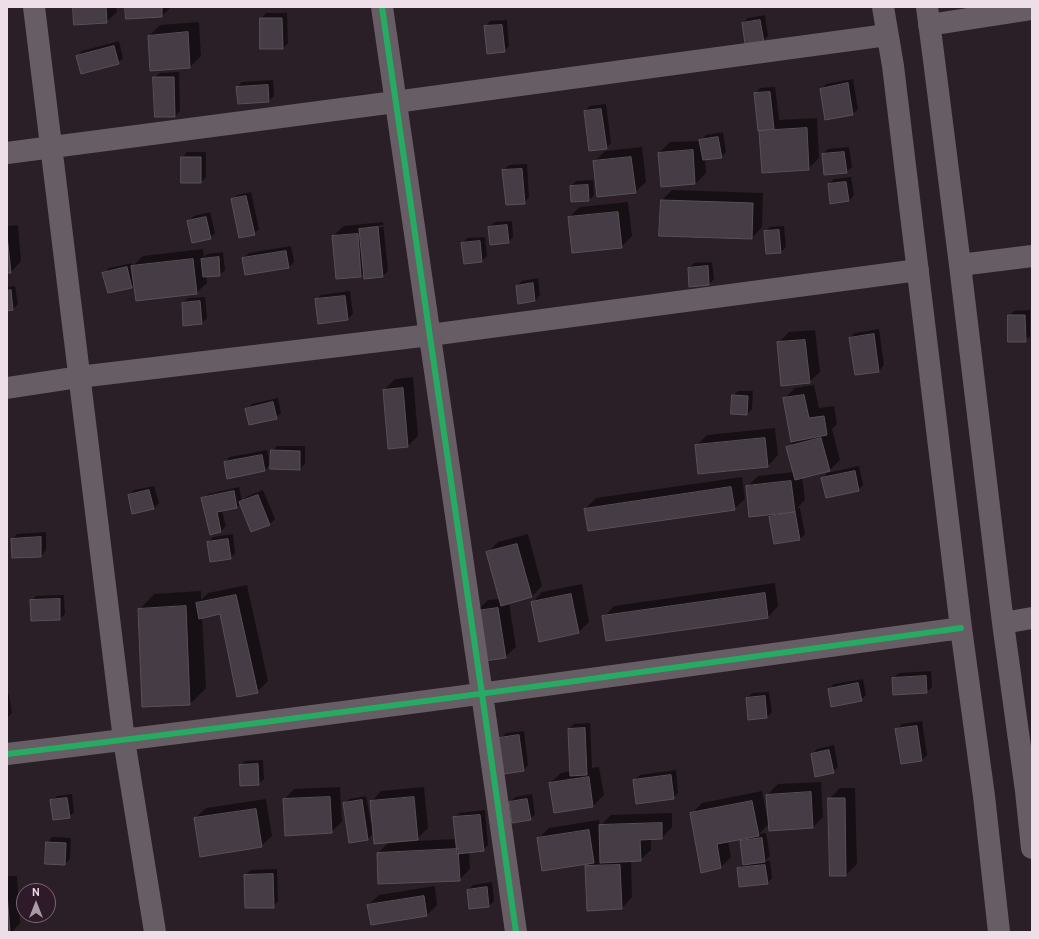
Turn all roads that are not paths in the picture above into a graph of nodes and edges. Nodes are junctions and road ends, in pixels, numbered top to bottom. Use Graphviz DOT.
graph roads {
  1 [pos="34,7"];
  2 [pos="382,7"];
  3 [pos="883,7"];
  4 [pos="1032,9"];
  5 [pos="928,16"];
  6 [pos="887,34"];
  7 [pos="395,102"];
  8 [pos="52,147"];
  9 [pos="7,153"];
  10 [pos="1032,256"];
  11 [pos="960,265"];
  12 [pos="918,270"];
  13 [pos="430,336"];
  14 [pos="79,377"];
  15 [pos="7,388"];
  16 [pos="1032,618"];
  17 [pos="1002,623"];
  18 [pos="961,628"];
  19 [pos="482,694"];
  20 [pos="124,740"];
  21 [pos="7,754"];
  22 [pos="1032,848"];
  23 [pos="154,932"];
  24 [pos="516,932"];
  25 [pos="999,932"];
  1 -- 8 [label="street"];
  2 -- 7 [label="street"];
  3 -- 6 [label="street"];
  4 -- 5 [label="street"];
  5 -- 11 [label="street"];
  6 -- 7 [label="street"];
  6 -- 12 [label="street"];
  7 -- 8 [label="street"];
  7 -- 13 [label="street"];
  8 -- 9 [label="street"];
  8 -- 14 [label="street"];
  10 -- 11 [label="street"];
  11 -- 17 [label="street"];
  12 -- 13 [label="street"];
  12 -- 18 [label="street"];
  13 -- 14 [label="street"];
  13 -- 19 [label="street"];
  14 -- 15 [label="street"];
  14 -- 20 [label="street"];
  16 -- 17 [label="street"];
  17 -- 22 [label="street"];
  18 -- 19 [label="street"];
  18 -- 25 [label="street"];
  19 -- 20 [label="street"];
  19 -- 24 [label="street"];
  20 -- 21 [label="street"];
  20 -- 23 [label="street"];
}
